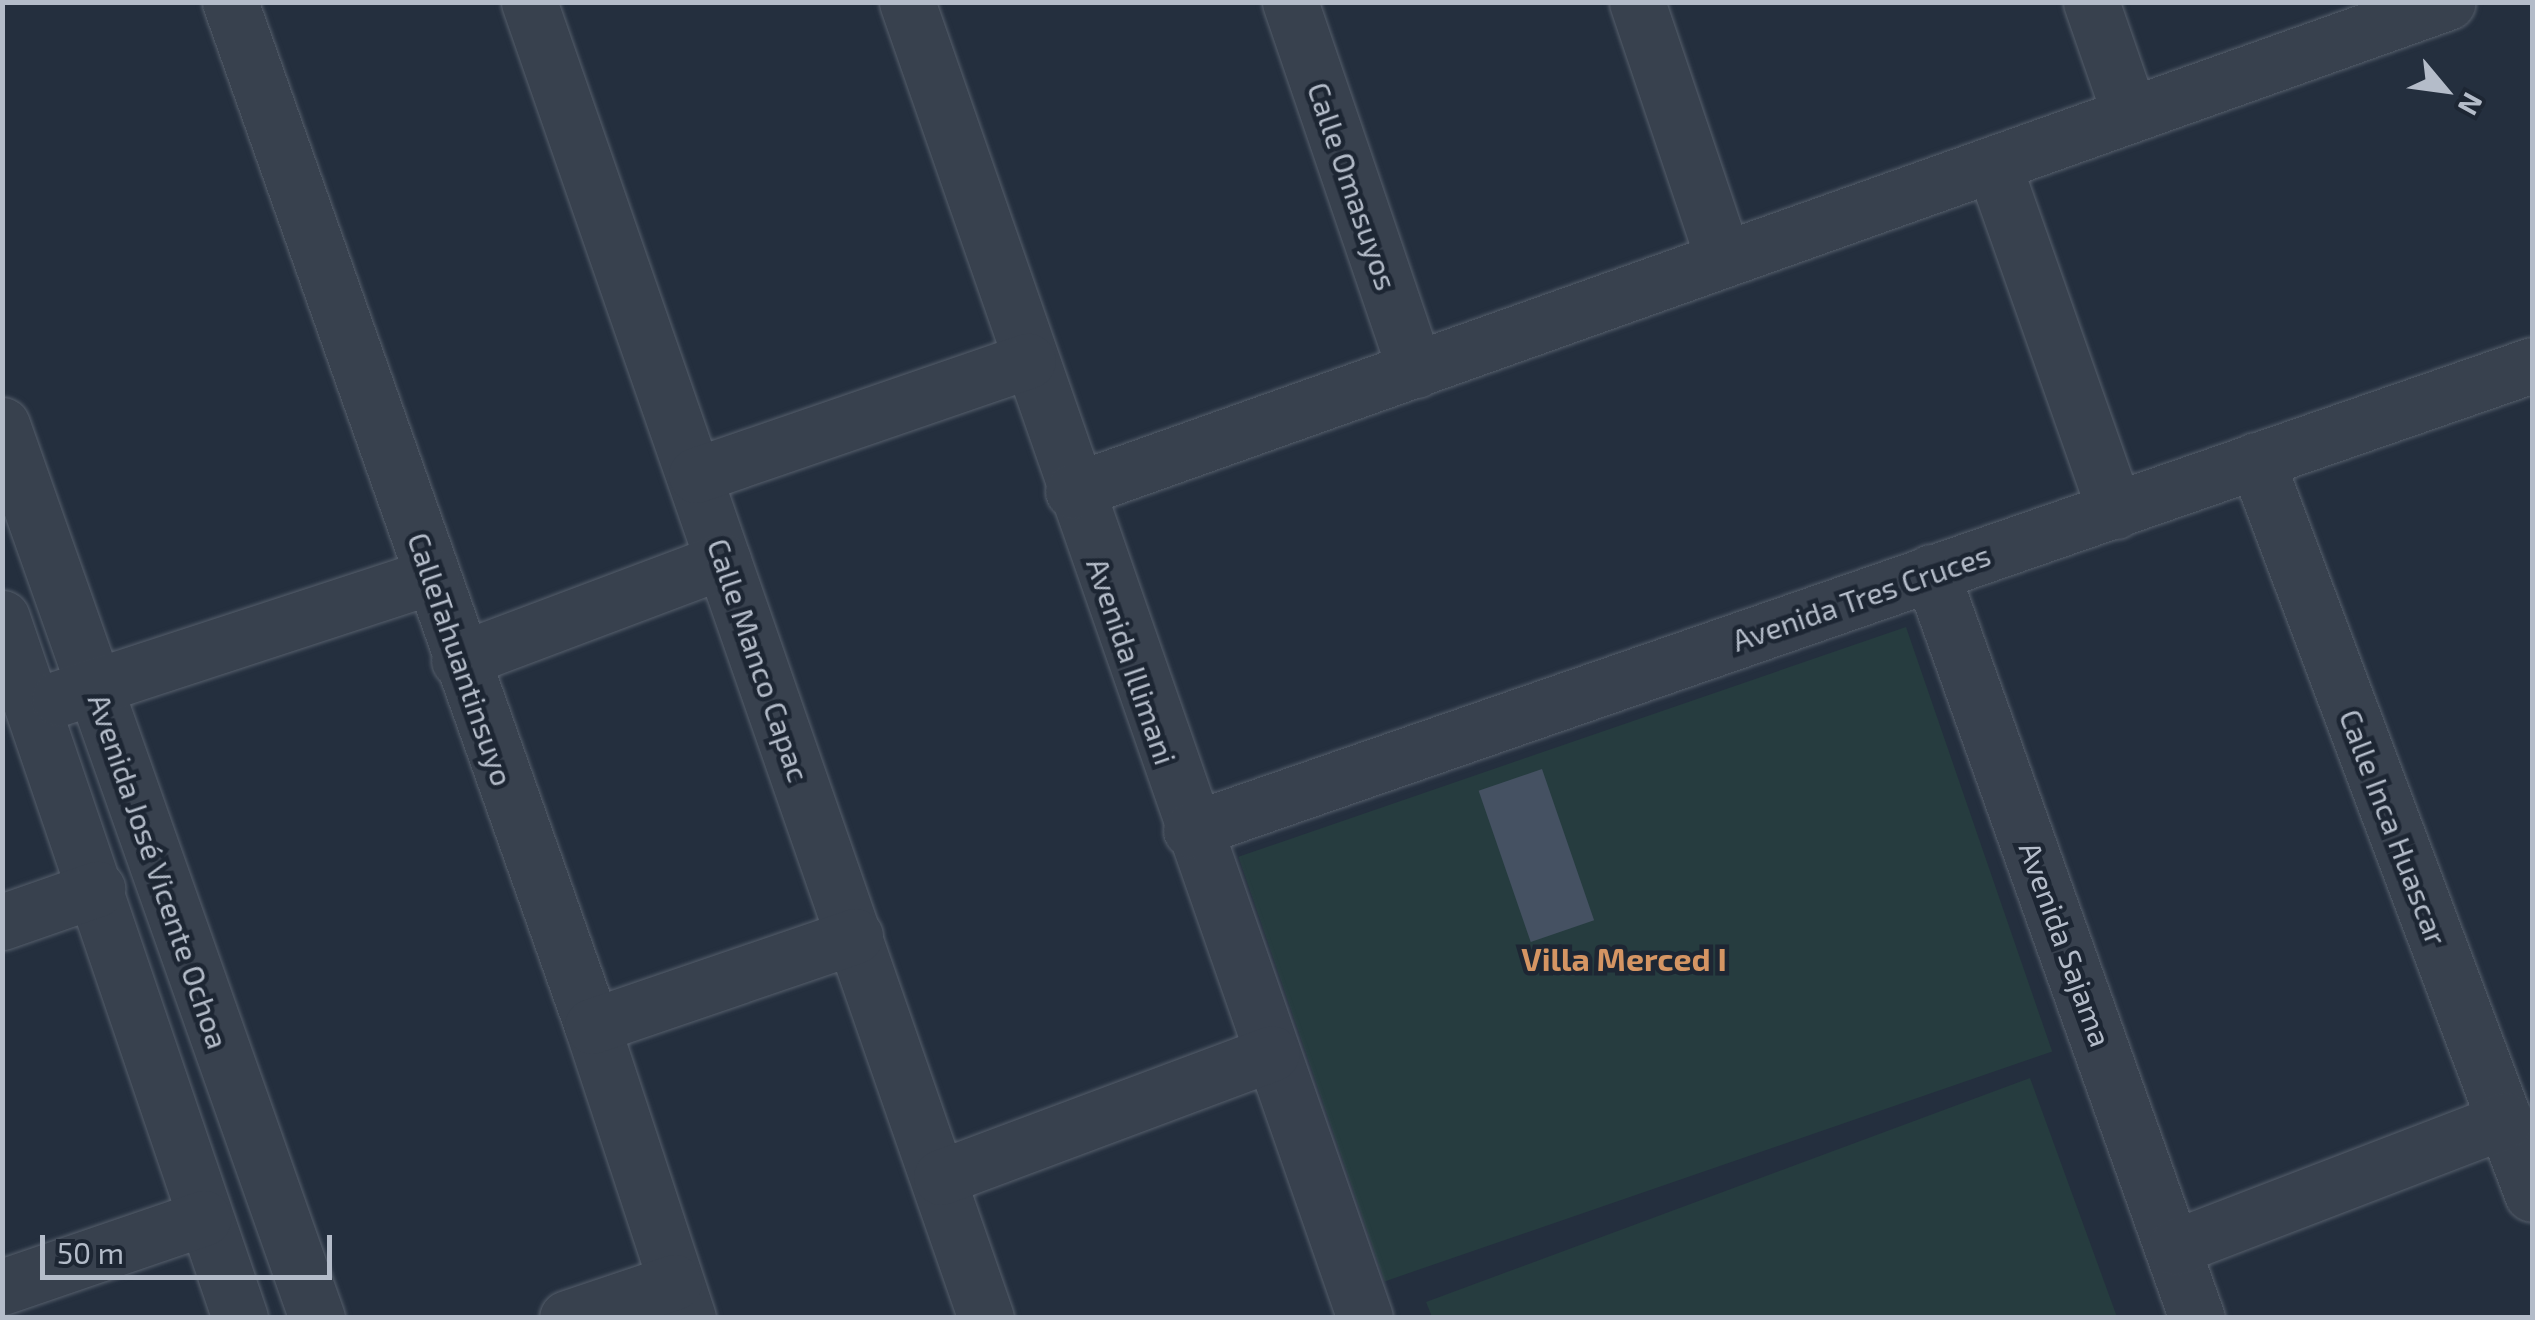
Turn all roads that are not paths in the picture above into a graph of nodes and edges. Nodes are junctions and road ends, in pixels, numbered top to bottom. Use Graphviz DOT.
graph roads {
  1 [pos="230,2"];
  2 [pos="530,2"];
  3 [pos="907,2"];
  4 [pos="1290,2"];
  5 [pos="1637,2"];
  6 [pos="2090,2"];
  7 [pos="2448,2"];
  8 [pos="2129,112"];
  9 [pos="1992,164"];
  10 [pos="1722,255"];
  11 [pos="1028,361"];
  12 [pos="2532,365"];
  13 [pos="1415,370"];
  14 [pos="2,425"];
  15 [pos="2256,460"];
  16 [pos="696,475"];
  17 [pos="1073,491"];
  18 [pos="2115,511"];
  19 [pos="723,561"];
  20 [pos="1931,572"];
  21 [pos="432,576"];
  22 [pos="2,618"];
  23 [pos="459,660"];
  24 [pos="93,685"];
  25 [pos="37,706"];
  26 [pos="1191,830"];
  27 [pos="97,889"];
  28 [pos="2,922"];
  29 [pos="855,936"];
  30 [pos="592,1026"];
  31 [pos="1272,1053"];
  32 [pos="2505,1120"];
  33 [pos="941,1176"];
  34 [pos="2532,1194"];
  35 [pos="204,1218"];
  36 [pos="2176,1247"];
  37 [pos="2,1287"];
  38 [pos="681,1300"];
  39 [pos="240,1318"];
  40 [pos="317,1318"];
  41 [pos="567,1318"];
  42 [pos="986,1318"];
  43 [pos="1364,1318"];
  44 [pos="2198,1318"];
  1 -- 21 [label="street, CalleTahuantinsuyo"];
  2 -- 16 [label="street, Calle Manco Capac"];
  3 -- 11 [label="street, Avenida Illimani"];
  4 -- 13 [label="street, Calle Omasuyos"];
  5 -- 10 [label="street"];
  6 -- 8 [label="street"];
  7 -- 8 [label="street"];
  8 -- 9 [label="street"];
  9 -- 10 [label="street"];
  9 -- 18 [label="street"];
  10 -- 13 [label="street"];
  11 -- 16 [label="street"];
  11 -- 17 [label="street, Avenida Illimani"];
  12 -- 15 [label="street, Avenida Tres Cruces"];
  13 -- 17 [label="street"];
  14 -- 24 [label="street, Avenida José Vicente Ochoa"];
  15 -- 18 [label="street, Avenida Tres Cruces"];
  15 -- 32 [label="street, Calle Inca Huascar"];
  16 -- 19 [label="street, Calle Manco Capac"];
  17 -- 26 [label="street, Avenida Illimani"];
  18 -- 20 [label="street, Avenida Tres Cruces"];
  19 -- 23 [label="street"];
  19 -- 29 [label="street, Calle Manco Capac"];
  20 -- 26 [label="street, Avenida Tres Cruces"];
  20 -- 36 [label="street, Avenida Sajama"];
  21 -- 23 [label="street, CalleTahuantinsuyo"];
  21 -- 24 [label="street"];
  22 -- 25 [label="street"];
  23 -- 30 [label="street, CalleTahuantinsuyo"];
  24 -- 25 [label="street"];
  24 -- 40 [label="street, Avenida José Vicente Ochoa"];
  25 -- 27 [label="street"];
  26 -- 31 [label="street, Avenida Illimani"];
  27 -- 28 [label="street"];
  27 -- 35 [label="street"];
  29 -- 30 [label="street"];
  29 -- 33 [label="street, Calle Manco Capac"];
  30 -- 38 [label="street, CalleTahuantinsuyo"];
  31 -- 33 [label="street"];
  31 -- 43 [label="street, Avenida Illimani"];
  32 -- 34 [label="street, Calle Inca Huascar"];
  32 -- 36 [label="street"];
  33 -- 42 [label="street, Calle Manco Capac"];
  35 -- 37 [label="street"];
  35 -- 39 [label="street"];
  36 -- 44 [label="street, Avenida Sajama"];
  38 -- 41 [label="street"];
}
